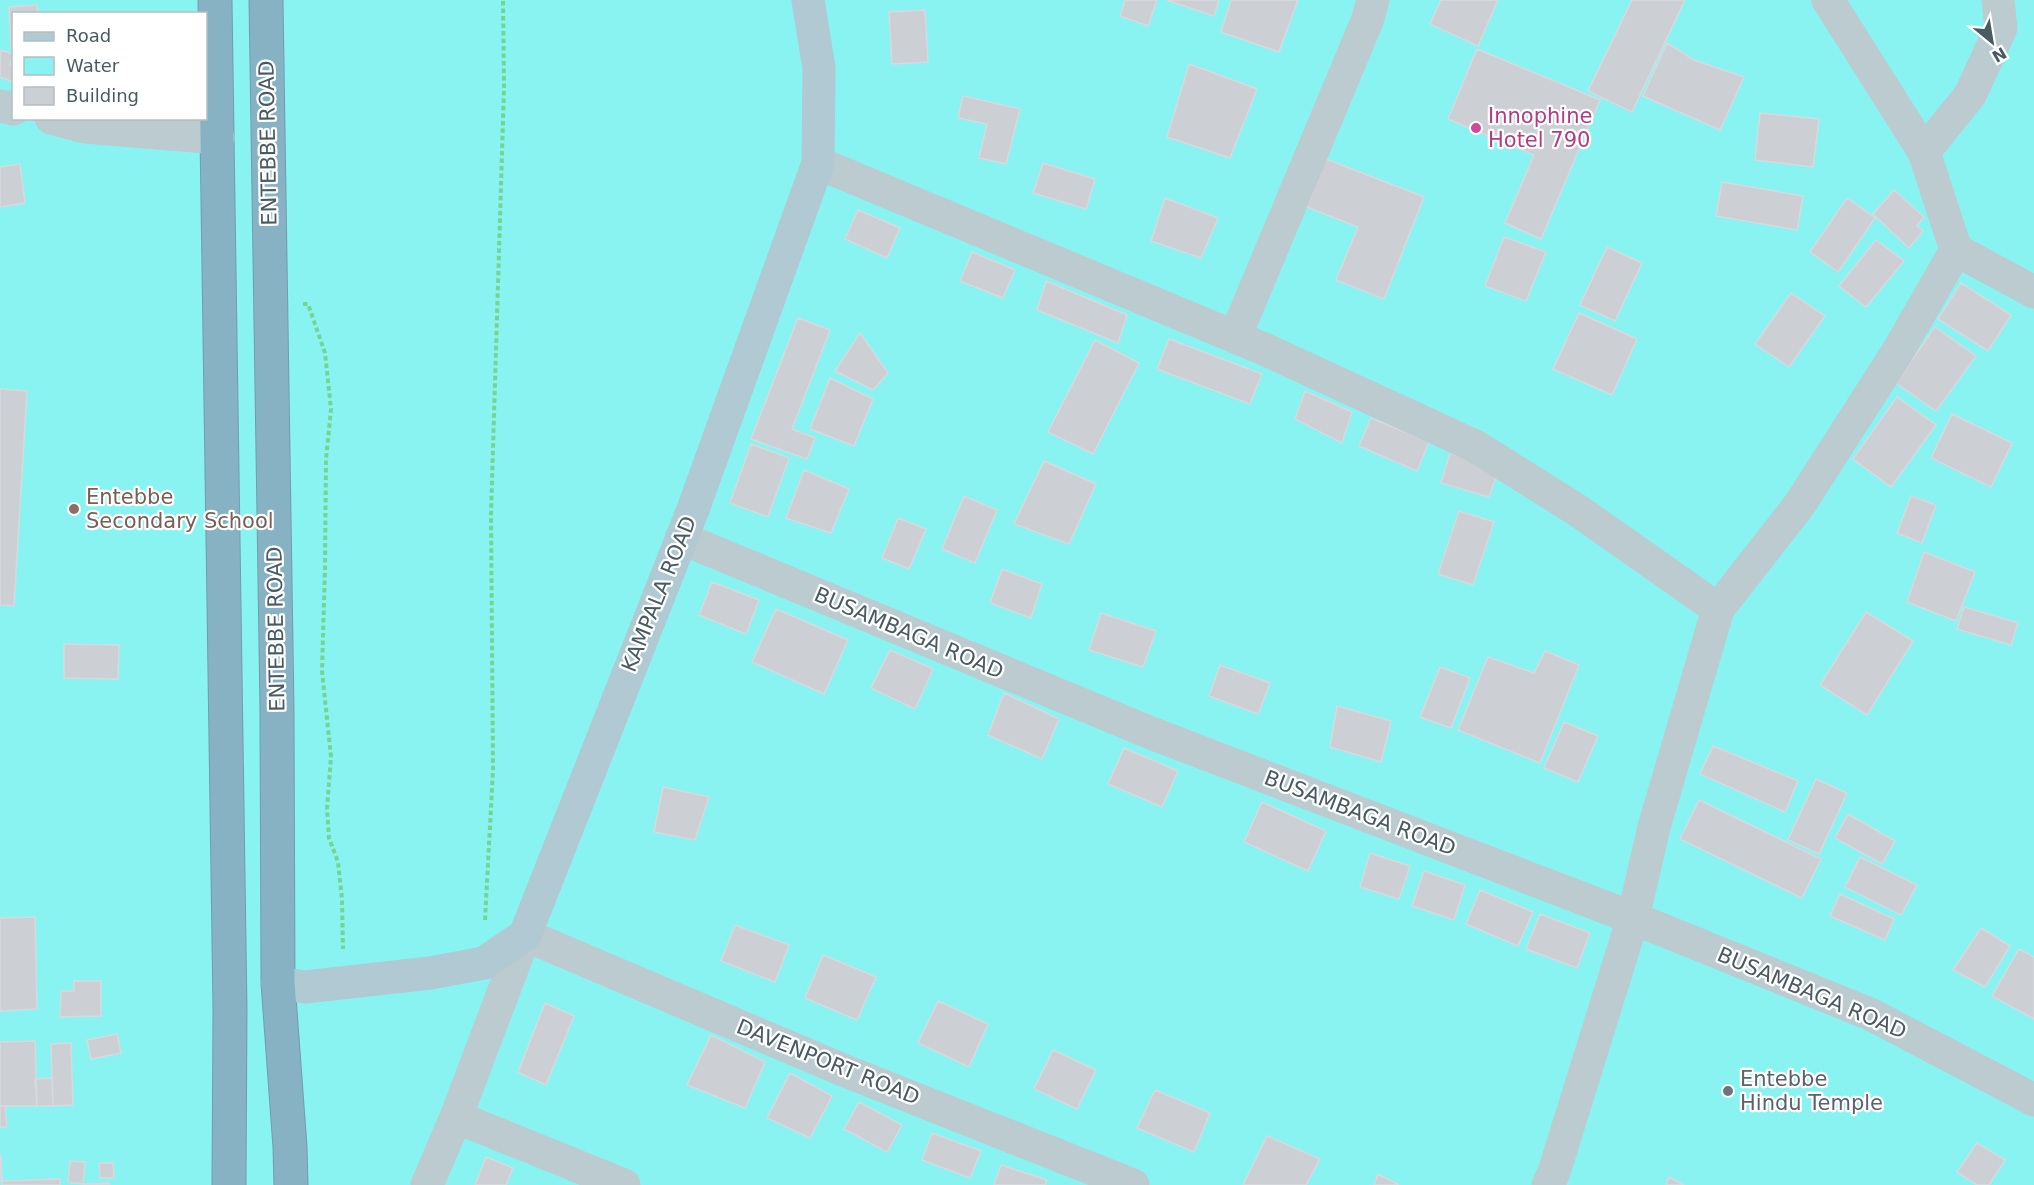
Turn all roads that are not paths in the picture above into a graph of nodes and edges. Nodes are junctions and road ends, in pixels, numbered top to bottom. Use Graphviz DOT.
graph roads {
  1 [pos="215,0"];
  2 [pos="266,0"];
  3 [pos="808,0"];
  4 [pos="1373,0"];
  5 [pos="1828,0"];
  6 [pos="1998,0"];
  7 [pos="59,120"];
  8 [pos="218,138"];
  9 [pos="1924,152"];
  10 [pos="818,163"];
  11 [pos="1956,250"];
  12 [pos="2034,292"];
  13 [pos="1235,337"];
  14 [pos="681,538"];
  15 [pos="1718,609"];
  16 [pos="1634,918"];
  17 [pos="525,935"];
  18 [pos="278,983"];
  19 [pos="2034,1100"];
  20 [pos="456,1117"];
  21 [pos="229,1185"];
  22 [pos="291,1185"];
  23 [pos="428,1185"];
  24 [pos="624,1185"];
  25 [pos="1133,1185"];
  26 [pos="1548,1185"];
  1 -- 8 [label="highway"];
  2 -- 18 [label="highway, ENTEBBE ROAD"];
  3 -- 10 [label="main road, KAMPALA ROAD"];
  4 -- 13 [label="street"];
  5 -- 9 [label="street"];
  6 -- 9 [label="street"];
  7 -- 8 [label="street"];
  8 -- 21 [label="highway"];
  9 -- 11 [label="street"];
  10 -- 13 [label="street"];
  10 -- 14 [label="main road, KAMPALA ROAD"];
  11 -- 12 [label="street"];
  11 -- 15 [label="street"];
  13 -- 15 [label="street"];
  14 -- 16 [label="street, BUSAMBAGA ROAD"];
  14 -- 17 [label="main road, KAMPALA ROAD"];
  15 -- 16 [label="street"];
  16 -- 19 [label="street, BUSAMBAGA ROAD"];
  16 -- 26 [label="street"];
  17 -- 18 [label="main road"];
  17 -- 20 [label="street"];
  17 -- 25 [label="street, DAVENPORT ROAD"];
  18 -- 22 [label="highway, ENTEBBE ROAD"];
  20 -- 23 [label="street"];
  20 -- 24 [label="street"];
}
